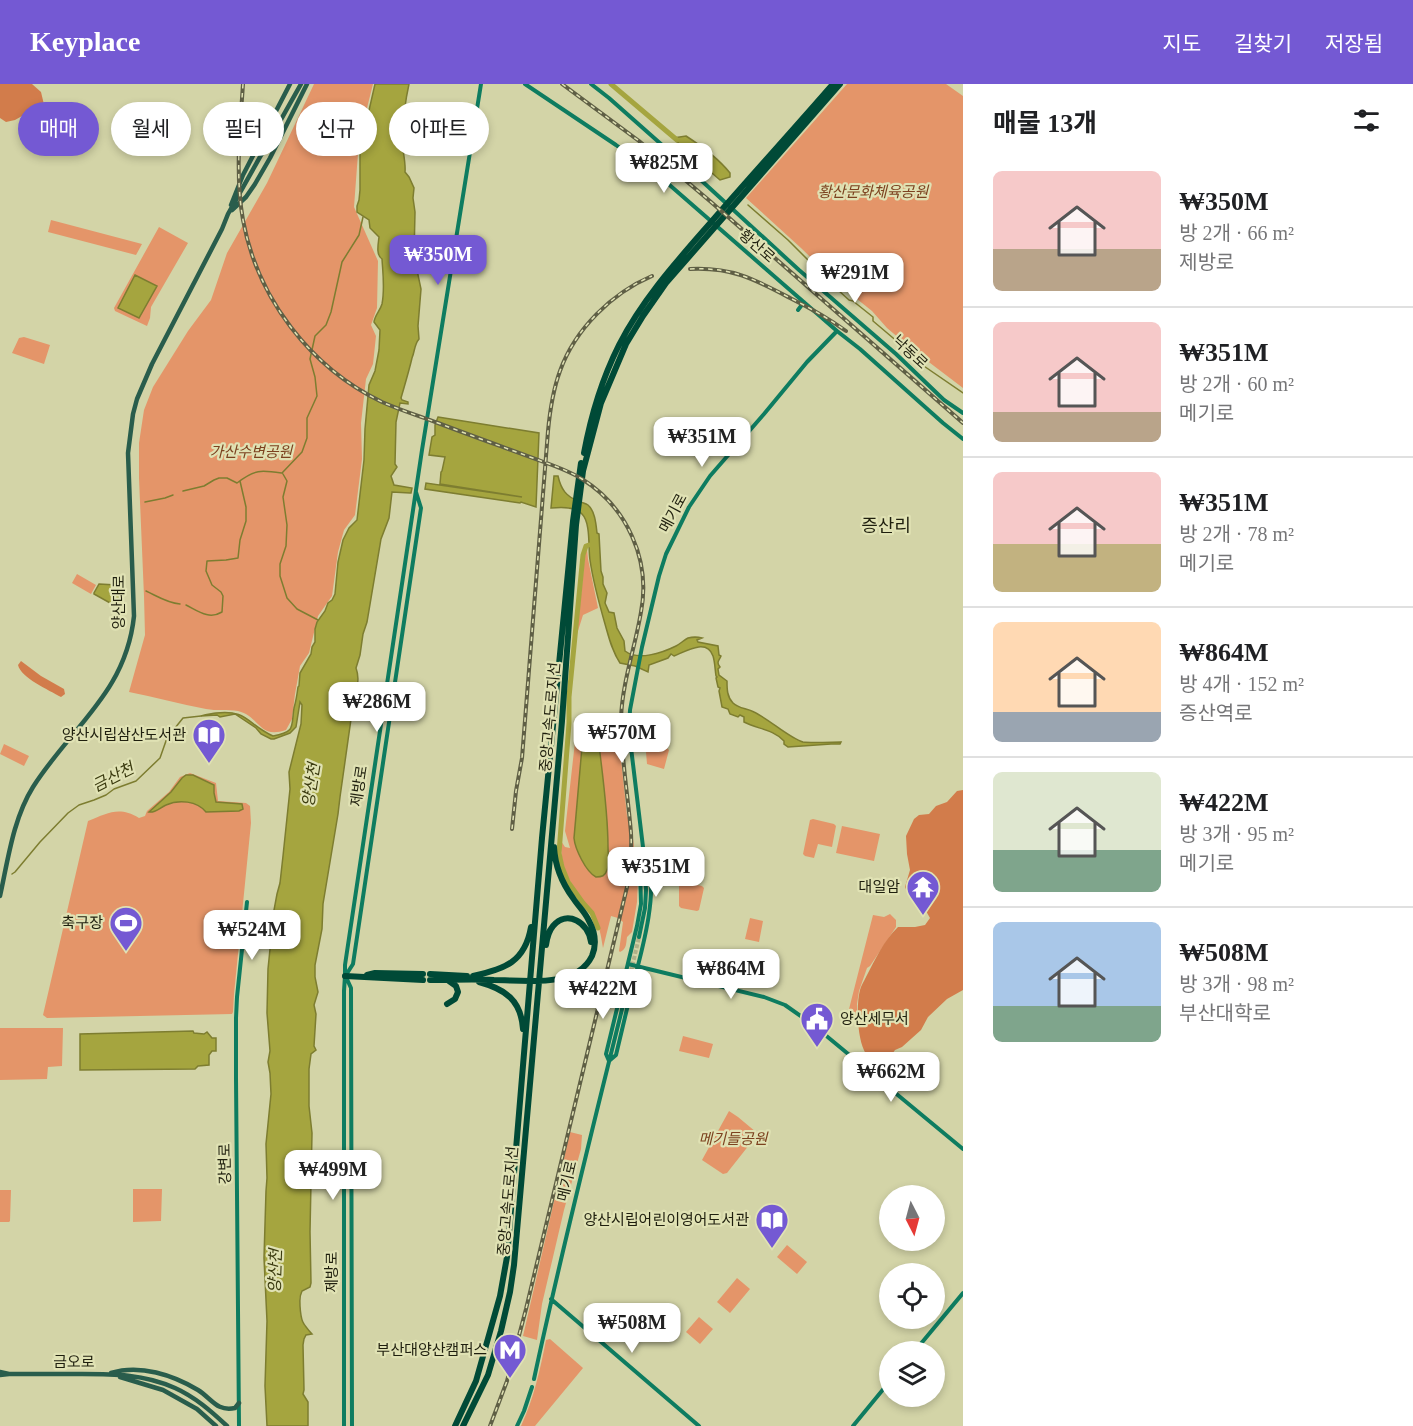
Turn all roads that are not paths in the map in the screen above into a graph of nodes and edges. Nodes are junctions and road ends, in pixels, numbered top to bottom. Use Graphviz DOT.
graph roads {
  1 [pos="290,84"];
  2 [pos="301,84"];
  3 [pos="308,84"];
  4 [pos="481,84"];
  5 [pos="525,84"];
  6 [pos="591,84"];
  7 [pos="833,84"];
  8 [pos="840,84"];
  9 [pos="228,214"];
  10 [pos="695,245"];
  11 [pos="804,302"];
  12 [pos="798,310"];
  13 [pos="837,332"];
  14 [pos="963,413"];
  15 [pos="963,439"];
  16 [pos="416,491"];
  17 [pos="574,523"];
  18 [pos="112,683"];
  19 [pos="111,695"];
  20 [pos="562,721"];
  21 [pos="644,857"];
  22 [pos="539,867"];
  23 [pos="0,896"];
  24 [pos="247,903"];
  25 [pos="639,937"];
  26 [pos="634,940"];
  27 [pos="644,942"];
  28 [pos="628,964"];
  29 [pos="637,966"];
  30 [pos="567,974"];
  31 [pos="345,976"];
  32 [pos="426,977"];
  33 [pos="471,978"];
  34 [pos="445,980"];
  35 [pos="627,987"];
  36 [pos="447,1004"];
  37 [pos="537,1010"];
  38 [pos="609,1062"];
  39 [pos="516,1144"];
  40 [pos="963,1149"];
  41 [pos="963,1293"];
  42 [pos="551,1299"];
  43 [pos="923,1341"];
  44 [pos="0,1373"];
  45 [pos="109,1374"];
  46 [pos="534,1379"];
  47 [pos="532,1387"];
  48 [pos="879,1394"];
  49 [pos="239,1403"];
  50 [pos="216,1426"];
  51 [pos="227,1426"];
  52 [pos="239,1426"];
  53 [pos="344,1426"];
  54 [pos="352,1426"];
  55 [pos="455,1426"];
  56 [pos="463,1426"];
  57 [pos="517,1426"];
  58 [pos="699,1426"];
  59 [pos="853,1426"];
  1 -- 9 [label="main road"];
  2 -- 9 [label="main road"];
  3 -- 9 [label="main road"];
  4 -- 16 [label="street, 제방로"];
  5 -- 11 [label="street, 황산로"];
  6 -- 14 [label="street, 낙동로"];
  7 -- 10 [label="highway, 중앙고속도로지선"];
  8 -- 10 [label="highway, 중앙고속도로지선"];
  9 -- 18 [label="main road, 양산대로"];
  10 -- 17 [label="highway, 중앙고속도로지선"];
  11 -- 12 [label="street"];
  11 -- 13 [label="street, 황산로"];
  13 -- 15 [label="street, 황산로"];
  13 -- 21 [label="street, 메기로"];
  16 -- 31 [label="street, 제방로"];
  16 -- 31 [label="street"];
  17 -- 20 [label="highway, 중앙고속도로지선"];
  17 -- 22 [label="highway, 중앙고속도로지선"];
  18 -- 19 [label="main road"];
  18 -- 23 [label="main road, 양산대로"];
  20 -- 30 [label="highway"];
  20 -- 37 [label="highway, 중앙고속도로지선"];
  21 -- 25 [label="street"];
  21 -- 26 [label="street"];
  21 -- 27 [label="street"];
  22 -- 33 [label="highway"];
  22 -- 39 [label="highway, 중앙고속도로지선"];
  24 -- 49 [label="street, 강변로"];
  26 -- 27 [label="street"];
  26 -- 28 [label="street"];
  27 -- 29 [label="street"];
  28 -- 29 [label="street"];
  28 -- 35 [label="street"];
  29 -- 35 [label="street"];
  29 -- 40 [label="street"];
  30 -- 33 [label="highway"];
  30 -- 37 [label="highway"];
  31 -- 32 [label="highway"];
  31 -- 53 [label="street, 제방로"];
  31 -- 54 [label="street"];
  32 -- 33 [label="highway"];
  32 -- 34 [label="highway"];
  33 -- 34 [label="highway"];
  33 -- 39 [label="highway"];
  34 -- 36 [label="highway"];
  35 -- 38 [label="street"];
  35 -- 38 [label="street"];
  37 -- 56 [label="highway, 중앙고속도로지선"];
  38 -- 42 [label="street, 메기로"];
  39 -- 55 [label="highway, 중앙고속도로지선"];
  41 -- 43 [label="street"];
  42 -- 46 [label="street, 메기로"];
  42 -- 58 [label="street"];
  44 -- 45 [label="main road, 금오로"];
  45 -- 49 [label="main road"];
  45 -- 50 [label="main road"];
  45 -- 51 [label="main road, 금오로"];
  47 -- 57 [label="street"];
  48 -- 59 [label="street"];
  49 -- 52 [label="street, 강변로"];
}
